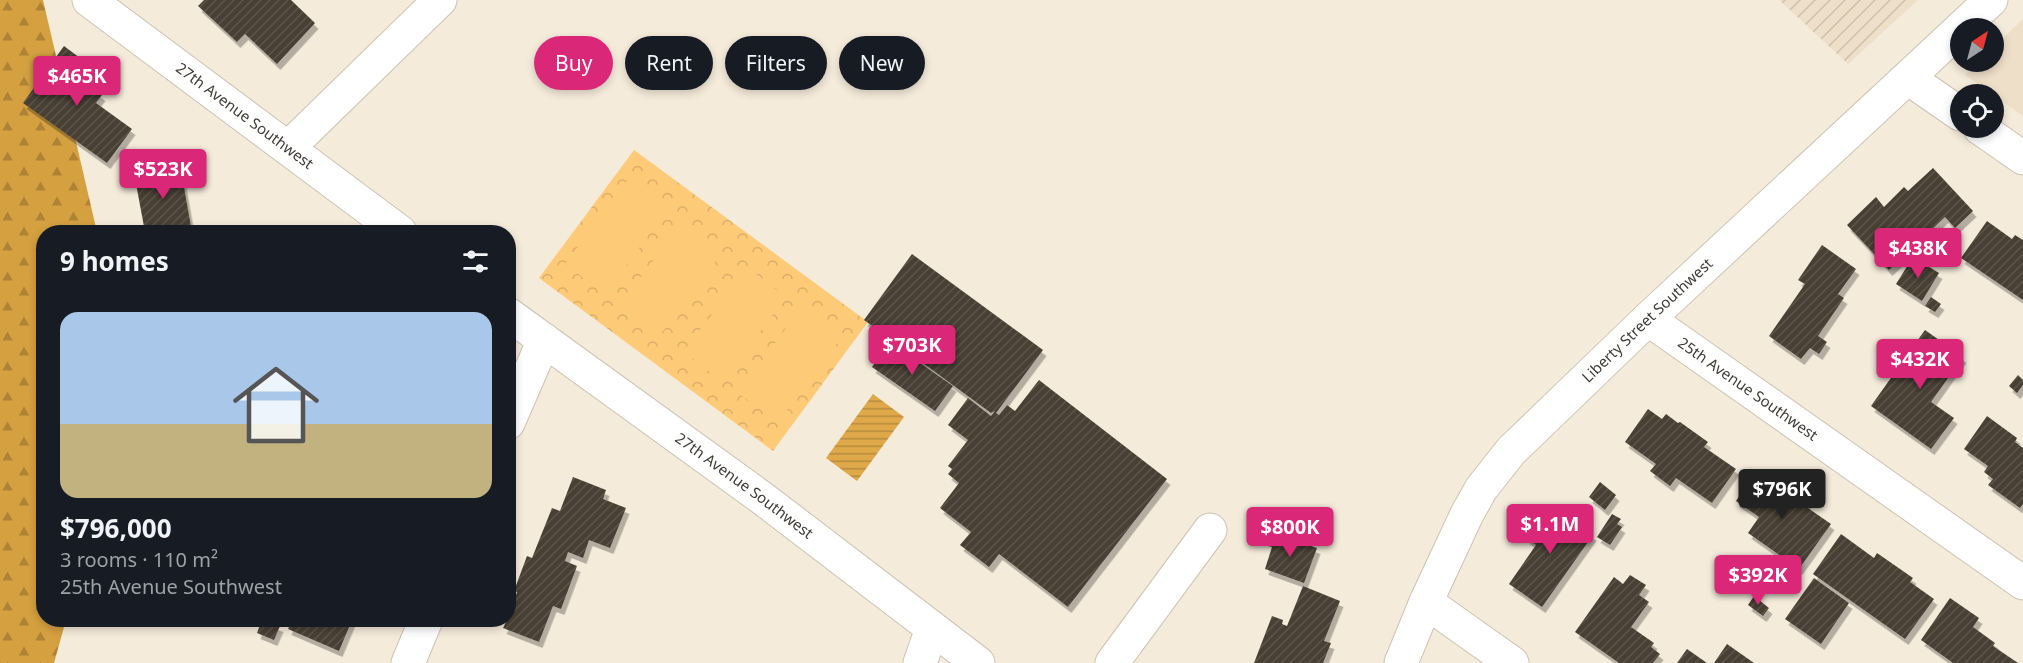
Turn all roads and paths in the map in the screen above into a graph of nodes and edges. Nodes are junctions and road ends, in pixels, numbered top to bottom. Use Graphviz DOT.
graph roads {
  1 [pos="89,0"];
  2 [pos="440,0"];
  3 [pos="1991,0"];
  4 [pos="1972,18"];
  5 [pos="1950,39"];
  6 [pos="1908,78"];
  7 [pos="1950,107"];
  8 [pos="1994,138"];
  9 [pos="288,148"];
  10 [pos="2023,158"];
  11 [pos="391,225"];
  12 [pos="1648,319"];
  13 [pos="516,320"];
  14 [pos="544,340"];
  15 [pos="516,405"];
  16 [pos="1210,530"];
  17 [pos="2023,583"];
  18 [pos="1426,602"];
  19 [pos="423,627"];
  20 [pos="932,629"];
  21 [pos="408,663"];
  22 [pos="920,663"];
  23 [pos="978,663"];
  24 [pos="1112,663"];
  25 [pos="1401,663"];
  26 [pos="1512,663"];
  1 -- 9 [label="street, 27th Avenue Southwest"];
  2 -- 9 [label="street"];
  3 -- 4 [label="street, Liberty Street Southwest"];
  5 -- 6 [label="street, Liberty Street Southwest"];
  6 -- 7 [label="street"];
  6 -- 12 [label="street, Liberty Street Southwest"];
  8 -- 10 [label="street"];
  9 -- 11 [label="street, 27th Avenue Southwest"];
  12 -- 17 [label="street, 25th Avenue Southwest"];
  12 -- 18 [label="street, Liberty Street Southwest"];
  13 -- 14 [label="street, 27th Avenue Southwest"];
  14 -- 15 [label="street"];
  14 -- 20 [label="street, 27th Avenue Southwest"];
  16 -- 24 [label="street"];
  18 -- 25 [label="street, Liberty Street Southwest"];
  18 -- 26 [label="street"];
  19 -- 21 [label="street"];
  20 -- 22 [label="street"];
  20 -- 23 [label="street, 27th Avenue Southwest"];
}
